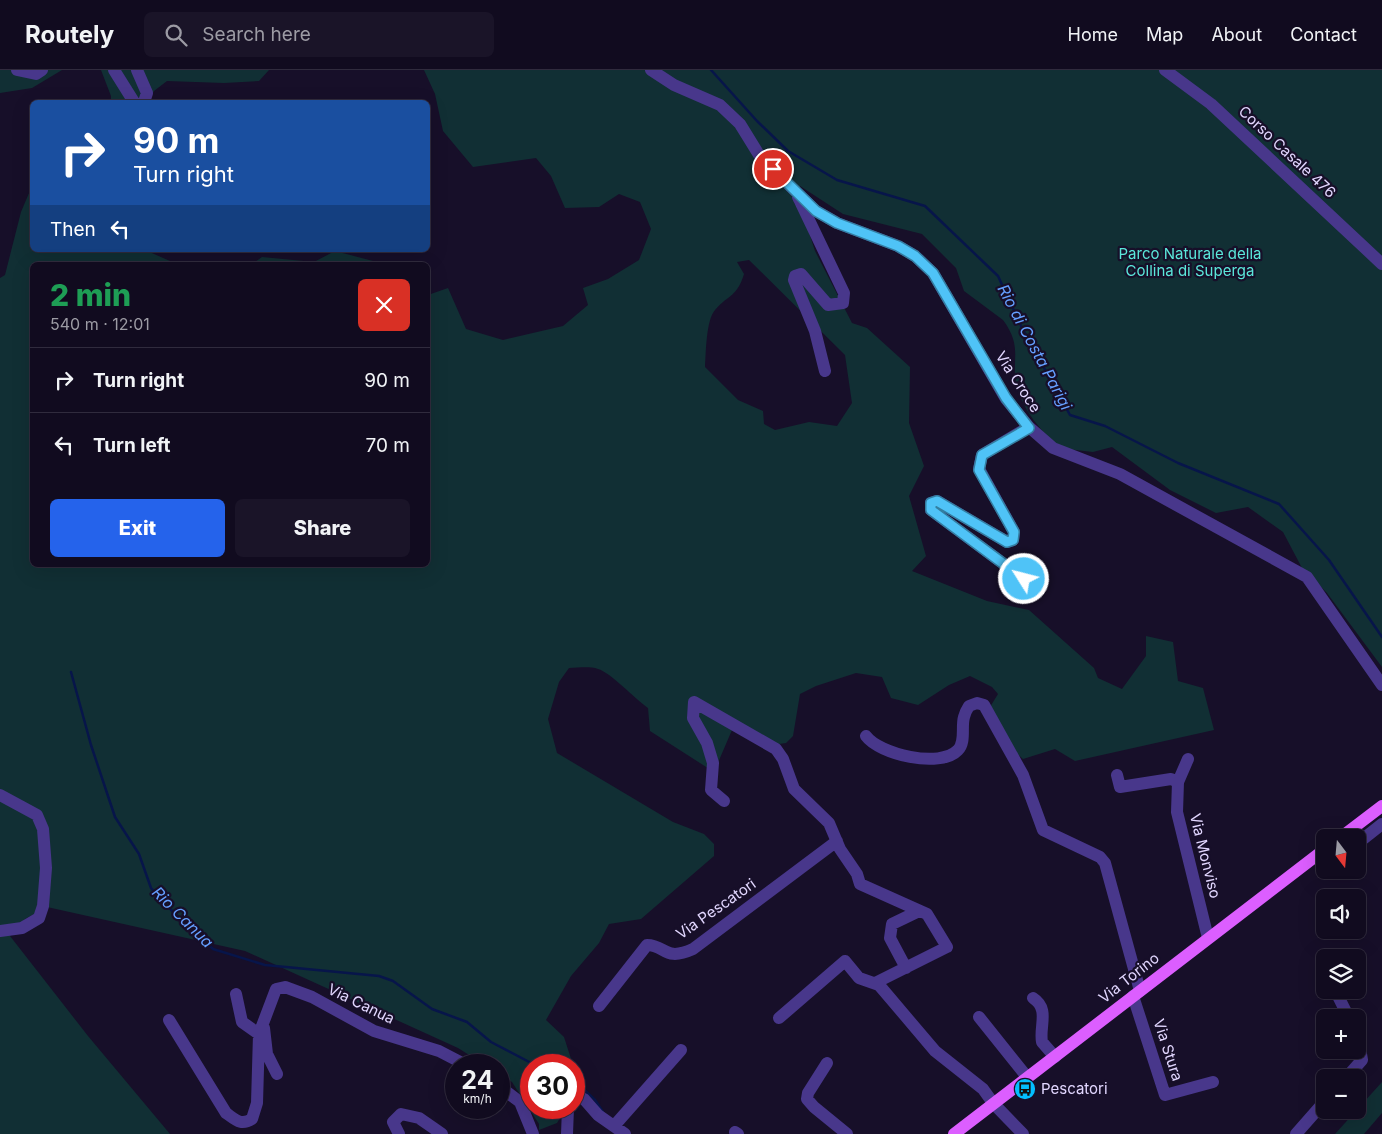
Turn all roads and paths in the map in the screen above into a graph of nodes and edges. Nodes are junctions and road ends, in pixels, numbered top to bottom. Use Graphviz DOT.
graph roads {
  1 [pos="17,70"];
  2 [pos="42,70"];
  3 [pos="114,70"];
  4 [pos="137,70"];
  5 [pos="651,70"];
  6 [pos="1165,70"];
  7 [pos="133,100"];
  8 [pos="145,100"];
  9 [pos="798,192"];
  10 [pos="1382,264"];
  11 [pos="825,371"];
  12 [pos="1029,428"];
  13 [pos="1024,579"];
  14 [pos="1382,685"];
  15 [pos="866,736"];
  16 [pos="1188,759"];
  17 [pos="1117,775"];
  18 [pos="1178,782"];
  19 [pos="0,795"];
  20 [pos="724,801"];
  21 [pos="1382,806"];
  22 [pos="1361,822"];
  23 [pos="1382,824"];
  24 [pos="1352,829"];
  25 [pos="1370,834"];
  26 [pos="1366,837"];
  27 [pos="837,841"];
  28 [pos="1316,856"];
  29 [pos="919,911"];
  30 [pos="0,931"];
  31 [pos="1208,938"];
  32 [pos="906,968"];
  33 [pos="875,983"];
  34 [pos="1137,993"];
  35 [pos="236,994"];
  36 [pos="1033,998"];
  37 [pos="600,1006"];
  38 [pos="979,1017"];
  39 [pos="779,1018"];
  40 [pos="169,1020"];
  41 [pos="260,1028"];
  42 [pos="681,1050"];
  43 [pos="445,1054"];
  44 [pos="1055,1057"];
  45 [pos="1362,1059"];
  46 [pos="827,1063"];
  47 [pos="1354,1069"];
  48 [pos="277,1074"];
  49 [pos="1027,1077"];
  50 [pos="1213,1082"];
  51 [pos="510,1094"];
  52 [pos="585,1100"];
  53 [pos="993,1103"];
  54 [pos="1316,1111"];
  55 [pos="568,1119"];
  56 [pos="618,1131"];
  57 [pos="399,1134"];
  58 [pos="442,1134"];
  59 [pos="533,1134"];
  60 [pos="567,1134"];
  61 [pos="847,1134"];
  62 [pos="954,1134"];
  63 [pos="1023,1134"];
  64 [pos="1296,1134"];
  1 -- 2 [label="street"];
  3 -- 7 [label="street"];
  4 -- 8 [label="street"];
  5 -- 9 [label="street, Via Croce"];
  6 -- 10 [label="street, Corso Casale 476"];
  9 -- 11 [label="street"];
  9 -- 12 [label="street, Via Croce"];
  12 -- 13 [label="street"];
  12 -- 14 [label="street, Via Croce"];
  15 -- 34 [label="street"];
  16 -- 18 [label="street, Via Monviso"];
  17 -- 18 [label="street"];
  18 -- 31 [label="street, Via Monviso"];
  19 -- 30 [label="street"];
  20 -- 27 [label="street"];
  21 -- 22 [label="main road"];
  22 -- 24 [label="main road"];
  22 -- 25 [label="street"];
  23 -- 25 [label="street"];
  25 -- 26 [label="street"];
  27 -- 29 [label="street"];
  27 -- 37 [label="street, Via Pescatori"];
  28 -- 31 [label="main road, Via Torino"];
  29 -- 32 [label="street"];
  29 -- 32 [label="street"];
  31 -- 34 [label="main road, Via Torino"];
  32 -- 33 [label="street"];
  33 -- 39 [label="street"];
  33 -- 53 [label="street"];
  34 -- 44 [label="main road, Via Torino"];
  34 -- 50 [label="street, Via Stura"];
  35 -- 41 [label="street"];
  36 -- 44 [label="street"];
  38 -- 49 [label="street"];
  40 -- 41 [label="street, Via Canua"];
  41 -- 43 [label="street, Via Canua"];
  41 -- 48 [label="street"];
  42 -- 56 [label="street"];
  44 -- 49 [label="main road, Via Torino"];
  45 -- 47 [label="street"];
  46 -- 61 [label="street"];
  49 -- 53 [label="main road, Via Torino"];
  51 -- 59 [label="street"];
  52 -- 56 [label="street"];
  53 -- 62 [label="main road, Via Torino"];
  53 -- 63 [label="street"];
  54 -- 64 [label="street"];
  55 -- 60 [label="street"];
  57 -- 58 [label="street"];
}
